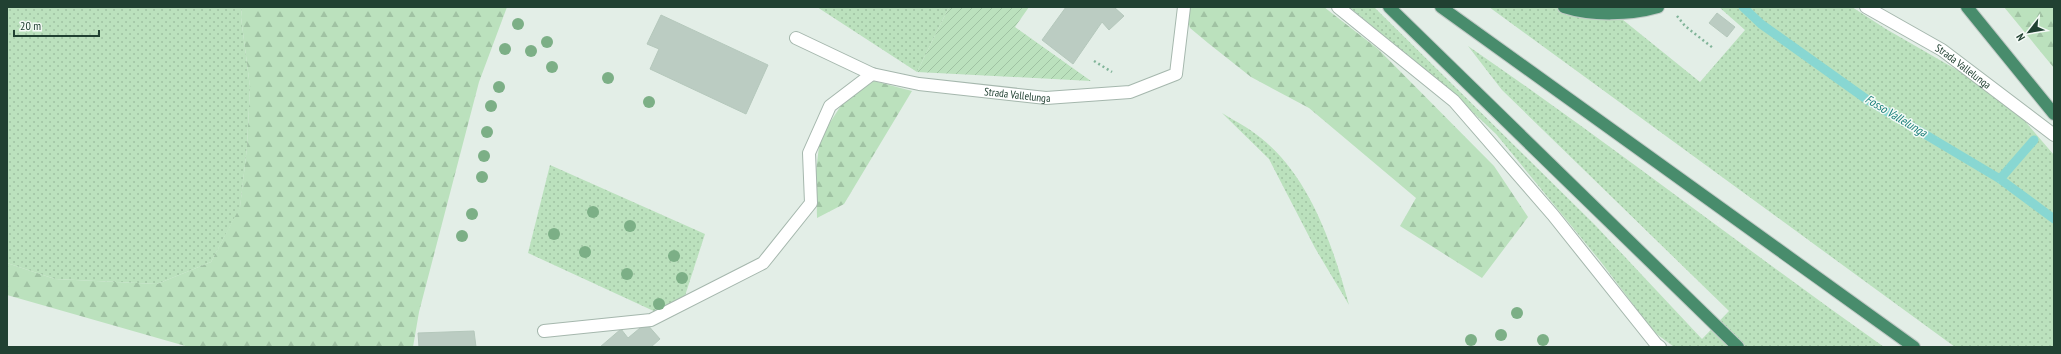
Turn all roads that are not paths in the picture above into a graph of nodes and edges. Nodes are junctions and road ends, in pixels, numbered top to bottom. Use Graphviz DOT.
graph roads {
  1 [pos="1184,7"];
  2 [pos="1338,7"];
  3 [pos="1389,7"];
  4 [pos="1441,7"];
  5 [pos="1564,7"];
  6 [pos="1658,7"];
  7 [pos="1866,7"];
  8 [pos="1967,7"];
  9 [pos="796,38"];
  10 [pos="872,74"];
  11 [pos="2054,114"];
  12 [pos="2054,135"];
  13 [pos="544,331"];
  14 [pos="1660,347"];
  15 [pos="1738,347"];
  16 [pos="1914,347"];
  1 -- 10 [label="street, Strada Vallelunga"];
  2 -- 14 [label="street"];
  3 -- 15 [label="highway"];
  4 -- 16 [label="highway"];
  5 -- 6 [label="highway"];
  7 -- 12 [label="street, Strada Vallelunga"];
  8 -- 11 [label="highway"];
  9 -- 10 [label="street, Strada Vallelunga"];
  10 -- 13 [label="street"];
}
